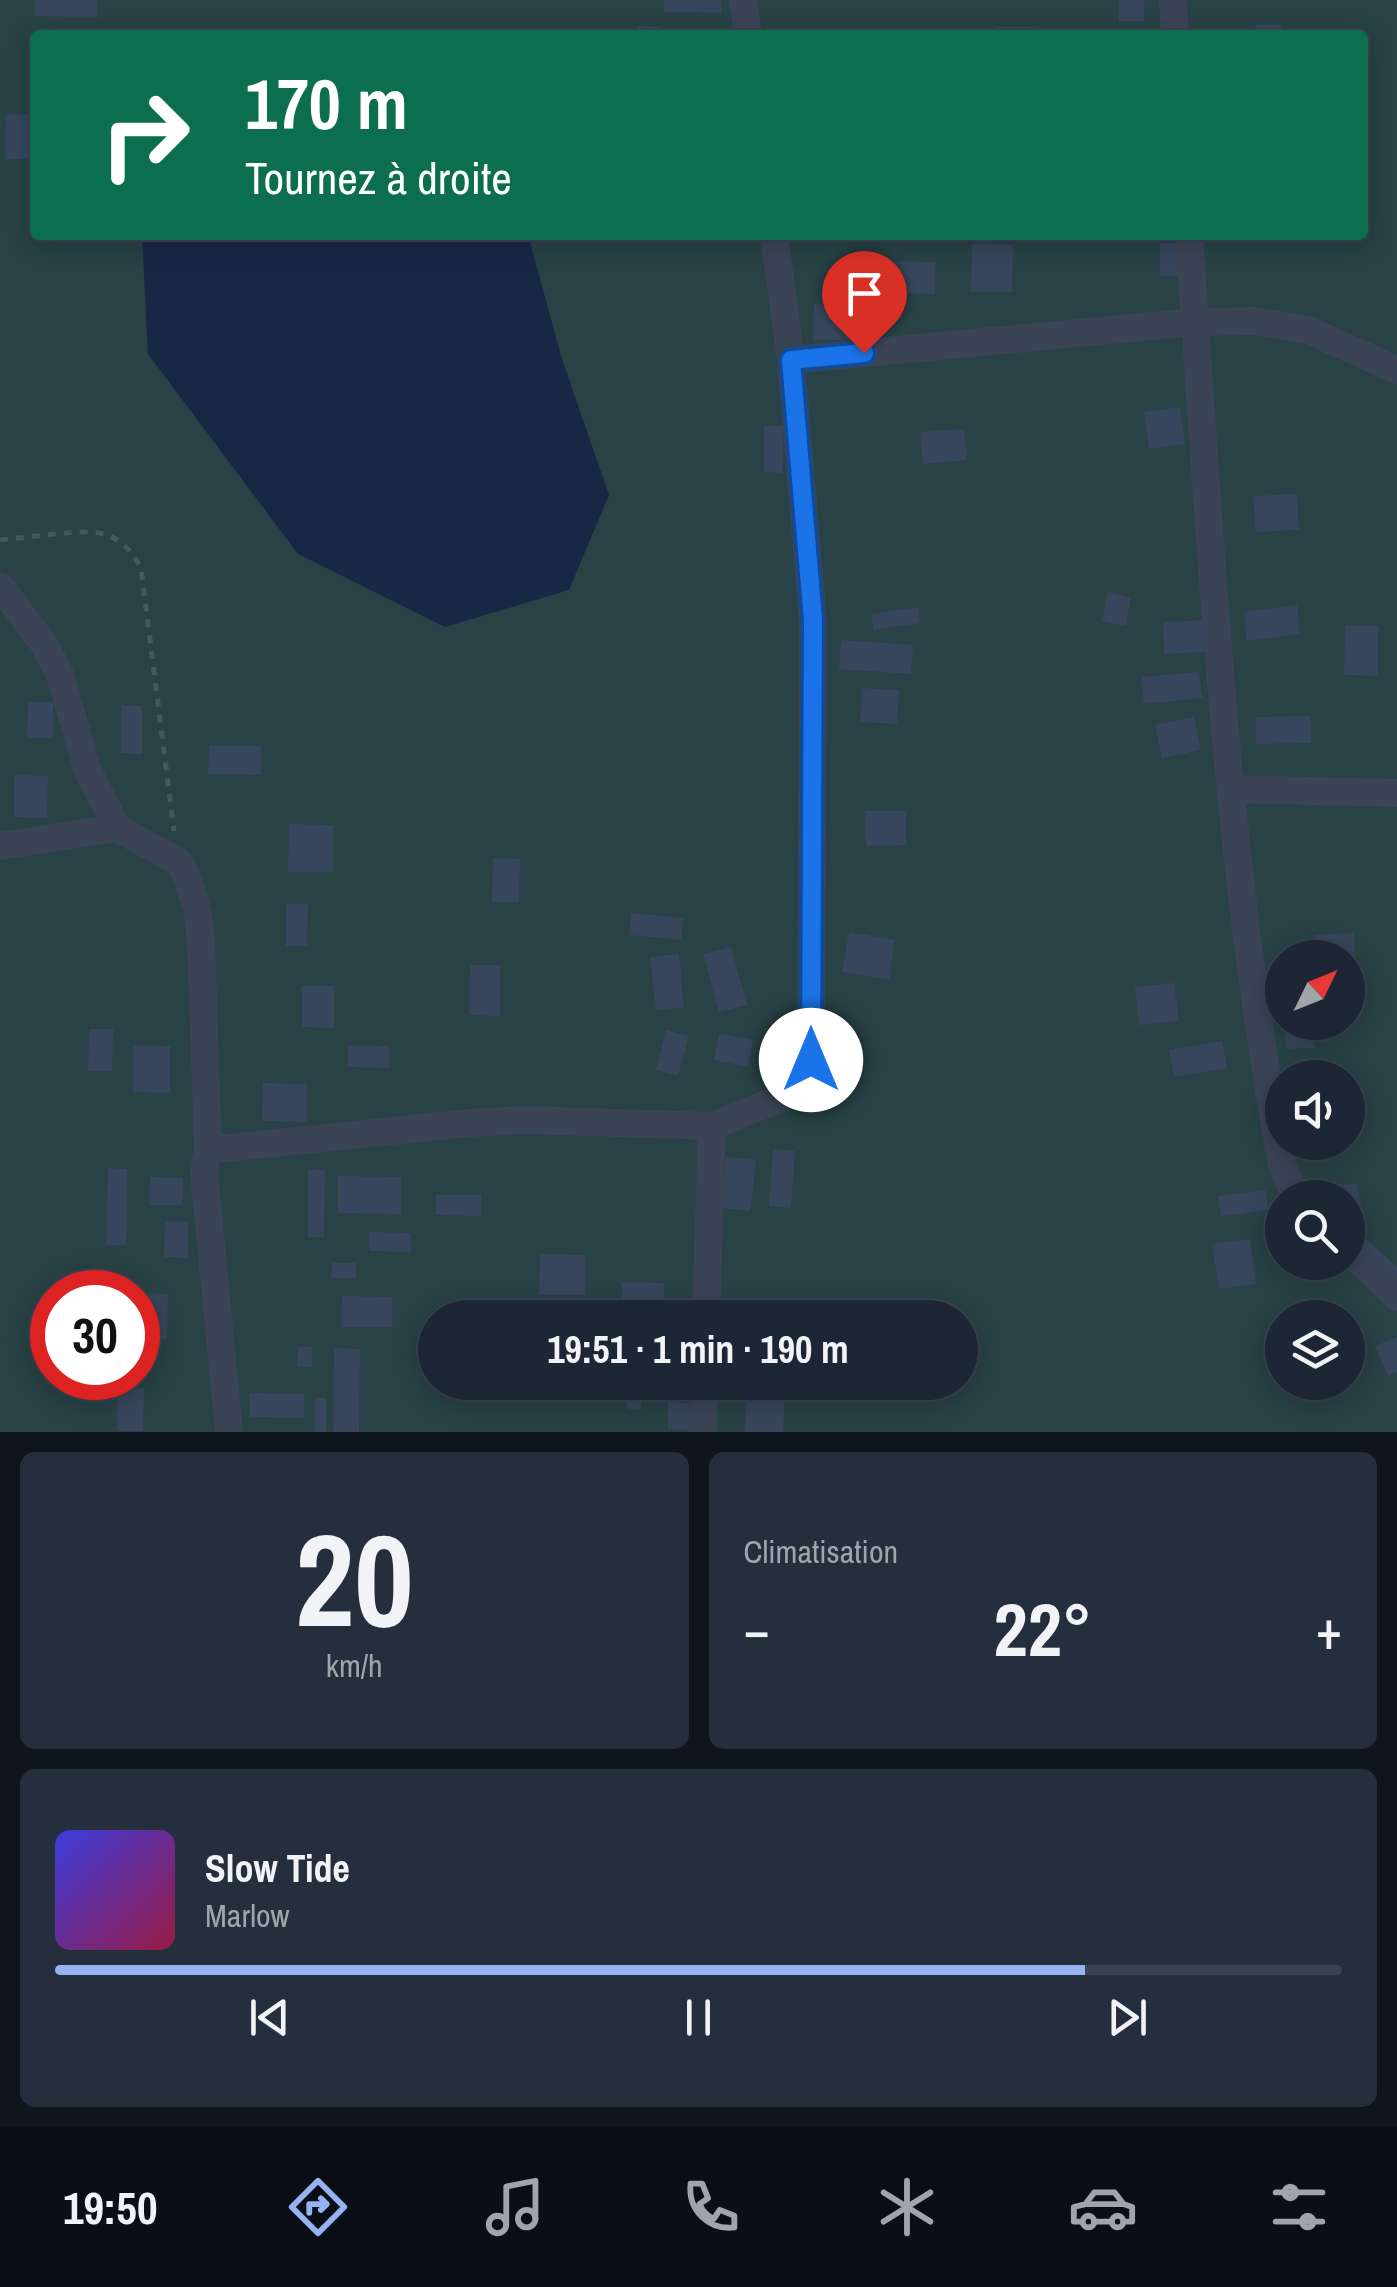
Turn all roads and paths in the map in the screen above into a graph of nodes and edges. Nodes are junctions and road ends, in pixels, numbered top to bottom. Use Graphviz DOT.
graph roads {
  1 [pos="743,0"];
  2 [pos="1172,0"];
  3 [pos="747,30"];
  4 [pos="1175,30"];
  5 [pos="775,240"];
  6 [pos="1189,240"];
  7 [pos="1195,322"];
  8 [pos="791,360"];
  9 [pos="1397,370"];
  10 [pos="0,540"];
  11 [pos="0,586"];
  12 [pos="1231,789"];
  13 [pos="1397,794"];
  14 [pos="117,828"];
  15 [pos="0,846"];
  16 [pos="179,862"];
  17 [pos="712,1126"];
  18 [pos="208,1150"];
  19 [pos="1288,1180"];
  20 [pos="1365,1266"];
  21 [pos="1397,1297"];
  22 [pos="707,1300"];
  23 [pos="704,1400"];
  24 [pos="229,1432"];
  25 [pos="703,1432"];
  1 -- 3 [label="street"];
  2 -- 4 [label="street"];
  5 -- 8 [label="street"];
  6 -- 7 [label="street"];
  7 -- 8 [label="street"];
  7 -- 9 [label="street"];
  7 -- 12 [label="street"];
  8 -- 17 [label="street"];
  10 -- 16 [label="path"];
  11 -- 14 [label="street"];
  12 -- 13 [label="street"];
  12 -- 19 [label="street"];
  14 -- 15 [label="street"];
  14 -- 16 [label="street"];
  16 -- 18 [label="street"];
  17 -- 18 [label="street"];
  17 -- 22 [label="street"];
  18 -- 24 [label="street"];
  20 -- 21 [label="street"];
  23 -- 25 [label="street"];
}
